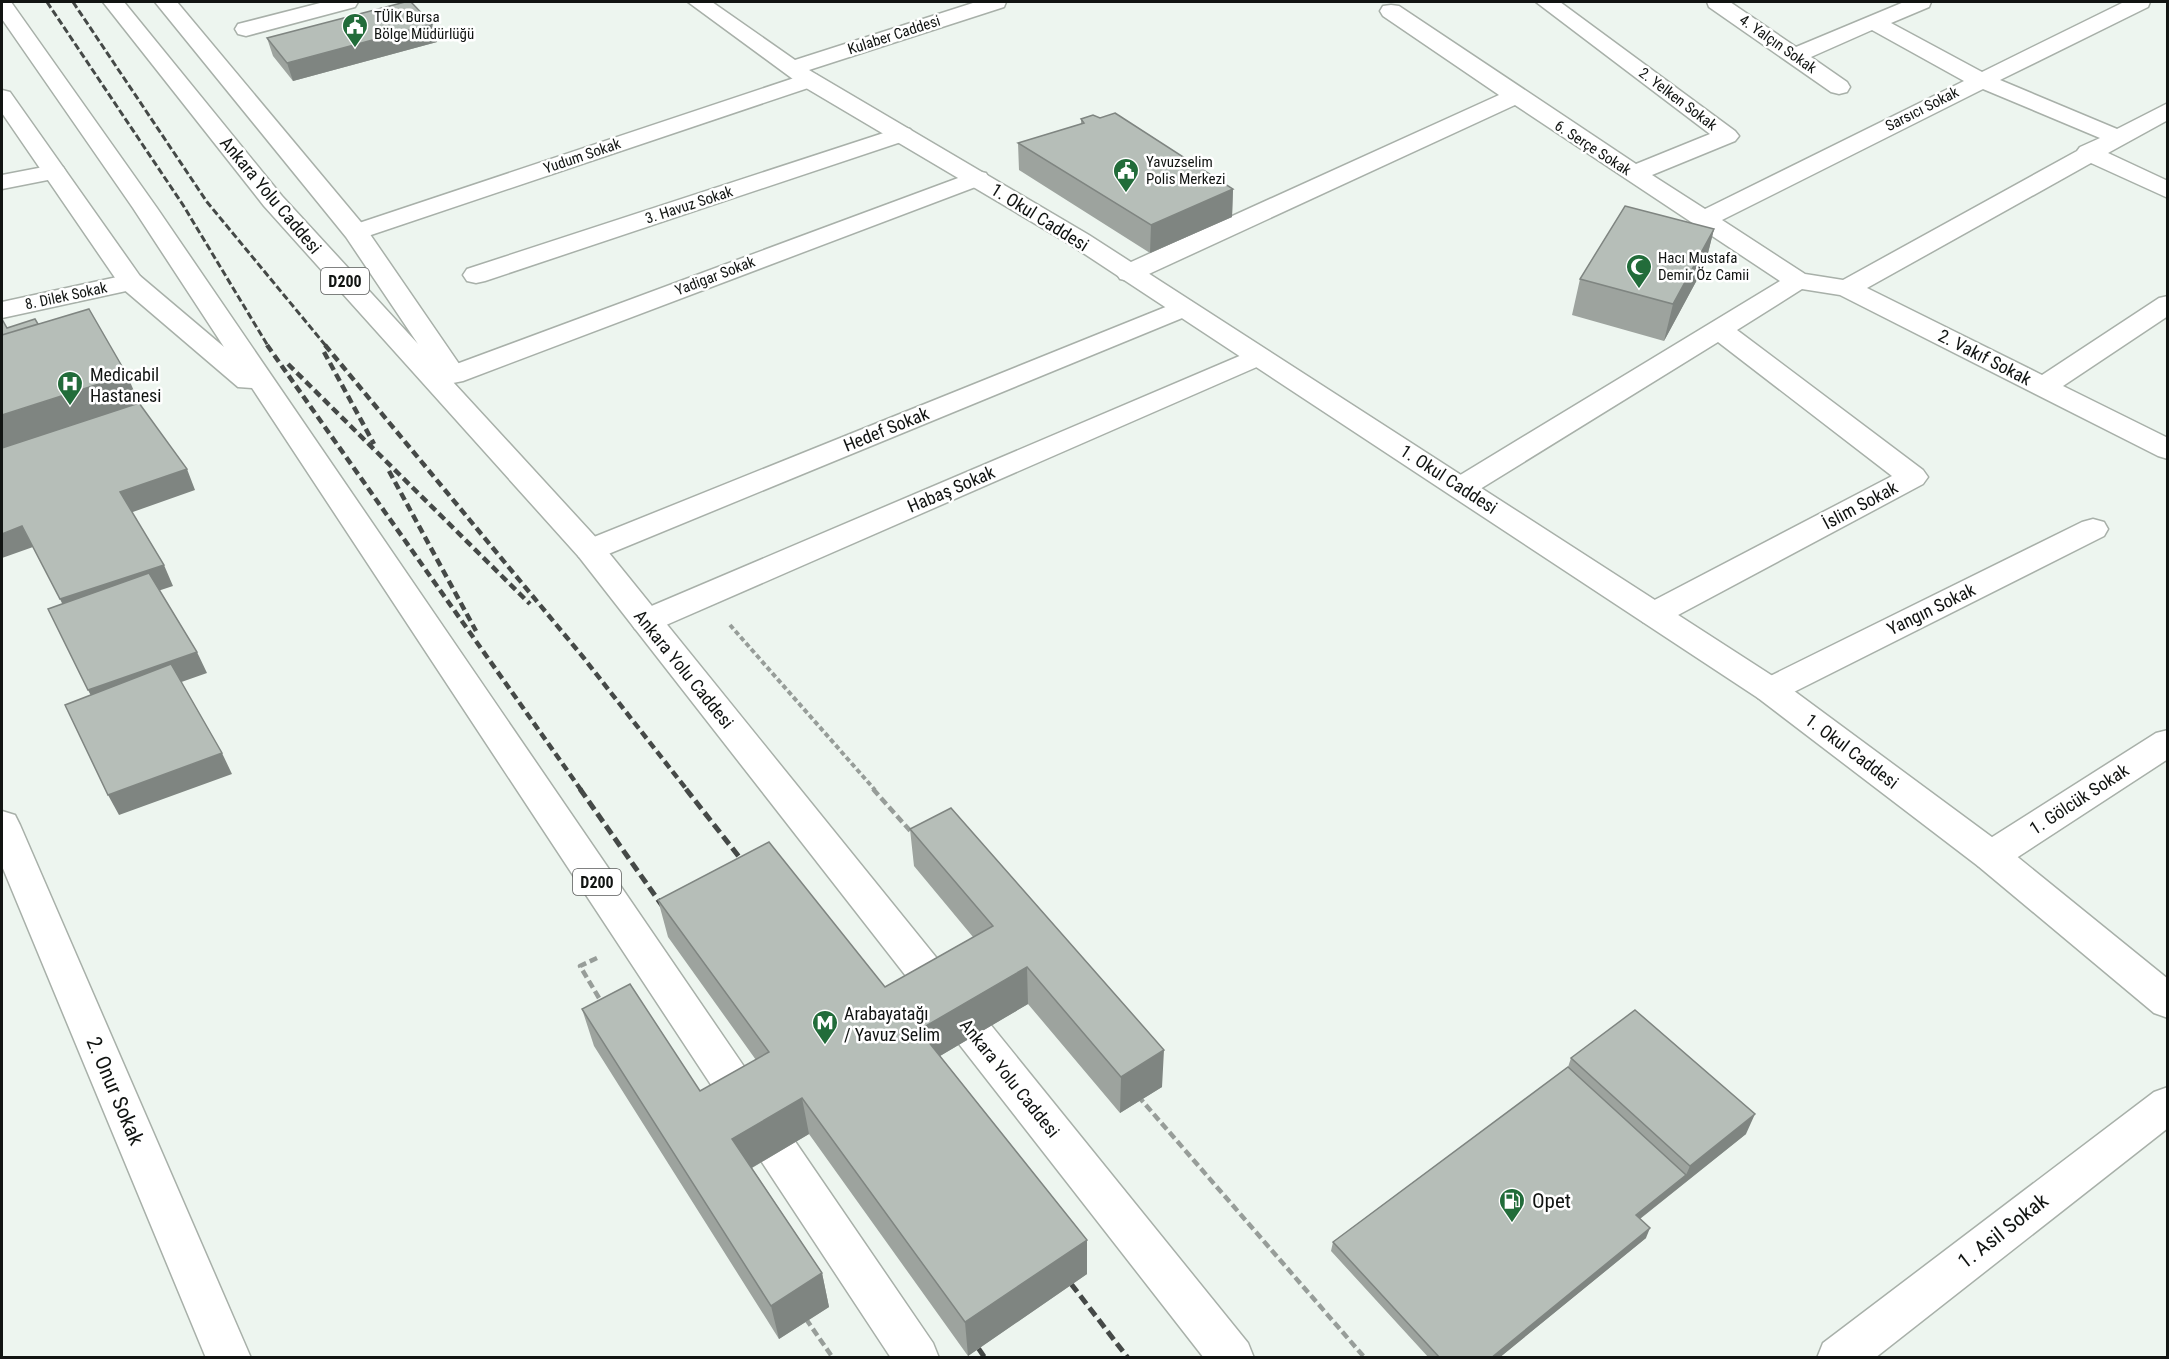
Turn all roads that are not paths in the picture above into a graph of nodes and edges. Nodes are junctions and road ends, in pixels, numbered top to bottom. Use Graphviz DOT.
graph roads {
  1 [pos="113,2"];
  2 [pos="166,2"];
  3 [pos="347,2"];
  4 [pos="699,2"];
  5 [pos="996,2"];
  6 [pos="1547,2"];
  7 [pos="1716,2"];
  8 [pos="1921,2"];
  9 [pos="2140,2"];
  10 [pos="2,4"];
  11 [pos="1401,8"];
  12 [pos="1872,22"];
  13 [pos="246,29"];
  14 [pos="1794,56"];
  15 [pos="800,74"];
  16 [pos="1980,80"];
  17 [pos="1839,87"];
  18 [pos="1516,96"];
  19 [pos="2,97"];
  20 [pos="2168,110"];
  21 [pos="902,135"];
  22 [pos="2118,137"];
  23 [pos="2088,152"];
  24 [pos="54,172"];
  25 [pos="1633,174"];
  26 [pos="977,178"];
  27 [pos="2,182"];
  28 [pos="2168,191"];
  29 [pos="1704,219"];
  30 [pos="356,232"];
  31 [pos="1129,273"];
  32 [pos="476,275"];
  33 [pos="1798,280"];
  34 [pos="131,282"];
  35 [pos="1847,288"];
  36 [pos="2168,304"];
  37 [pos="1183,308"];
  38 [pos="2,310"];
  39 [pos="1719,329"];
  40 [pos="1256,357"];
  41 [pos="453,375"];
  42 [pos="2044,386"];
  43 [pos="278,407"];
  44 [pos="2168,450"];
  45 [pos="1462,487"];
  46 [pos="2093,529"];
  47 [pos="590,550"];
  48 [pos="1654,614"];
  49 [pos="646,621"];
  50 [pos="1770,690"];
  51 [pos="2168,742"];
  52 [pos="2,825"];
  53 [pos="1991,856"];
  54 [pos="2168,1002"];
  55 [pos="2168,1104"];
  56 [pos="229,1358"];
  57 [pos="917,1358"];
  58 [pos="1232,1358"];
  59 [pos="1839,1358"];
  1 -- 47 [label="main road, Ankara Yolu Caddesi / D200"];
  2 -- 30 [label="main road, D200"];
  3 -- 13 [label="main road"];
  4 -- 15 [label="main road, 1. Okul Caddesi"];
  5 -- 15 [label="main road, Kulaber Caddesi"];
  6 -- 25 [label="main road, 2. Yelken Sokak"];
  7 -- 14 [label="main road, 4. Yalçın Sokak"];
  8 -- 12 [label="main road"];
  9 -- 16 [label="main road, Sarsıcı Sokak"];
  10 -- 43 [label="main road, D200"];
  11 -- 18 [label="main road, 6. Serçe Sokak"];
  12 -- 14 [label="main road"];
  12 -- 16 [label="main road"];
  14 -- 17 [label="main road, 4. Yalçın Sokak"];
  15 -- 21 [label="main road, 1. Okul Caddesi"];
  15 -- 30 [label="main road, Yudum Sokak"];
  16 -- 22 [label="main road"];
  16 -- 29 [label="main road, Sarsıcı Sokak"];
  18 -- 25 [label="main road, 6. Serçe Sokak"];
  18 -- 31 [label="main road"];
  19 -- 24 [label="main road"];
  20 -- 22 [label="main road"];
  21 -- 26 [label="main road, 1. Okul Caddesi"];
  21 -- 32 [label="main road, 3. Havuz Sokak"];
  22 -- 23 [label="main road"];
  23 -- 28 [label="main road"];
  23 -- 35 [label="main road"];
  24 -- 27 [label="main road"];
  24 -- 34 [label="main road"];
  25 -- 29 [label="main road, 6. Serçe Sokak"];
  26 -- 31 [label="main road, 1. Okul Caddesi"];
  26 -- 41 [label="main road, Yadigar Sokak"];
  29 -- 33 [label="main road, 6. Serçe Sokak"];
  30 -- 41 [label="main road, D200"];
  31 -- 37 [label="main road, 1. Okul Caddesi"];
  33 -- 35 [label="main road, 2. Vakıf Sokak"];
  33 -- 39 [label="main road"];
  34 -- 38 [label="main road, 8. Dilek Sokak"];
  34 -- 43 [label="main road"];
  35 -- 42 [label="main road, 2. Vakıf Sokak"];
  36 -- 42 [label="main road"];
  37 -- 40 [label="main road, 1. Okul Caddesi"];
  37 -- 47 [label="main road, Hedef Sokak"];
  39 -- 45 [label="main road"];
  39 -- 48 [label="main road, İslim Sokak"];
  40 -- 45 [label="main road, 1. Okul Caddesi"];
  40 -- 49 [label="main road, Habaş Sokak"];
  41 -- 47 [label="main road, D200"];
  42 -- 44 [label="main road, 2. Vakıf Sokak"];
  43 -- 57 [label="main road, D200"];
  45 -- 48 [label="main road, 1. Okul Caddesi"];
  46 -- 50 [label="main road, Yangın Sokak"];
  47 -- 49 [label="main road, Ankara Yolu Caddesi / D200"];
  48 -- 50 [label="main road, 1. Okul Caddesi"];
  49 -- 58 [label="main road, Ankara Yolu Caddesi / D200"];
  50 -- 53 [label="main road, 1. Okul Caddesi"];
  51 -- 53 [label="main road, 1. Gölcük Sokak"];
  52 -- 56 [label="main road, 2. Onur Sokak"];
  53 -- 54 [label="main road, 1. Okul Caddesi"];
  55 -- 59 [label="main road, 1. Asil Sokak"];
}
